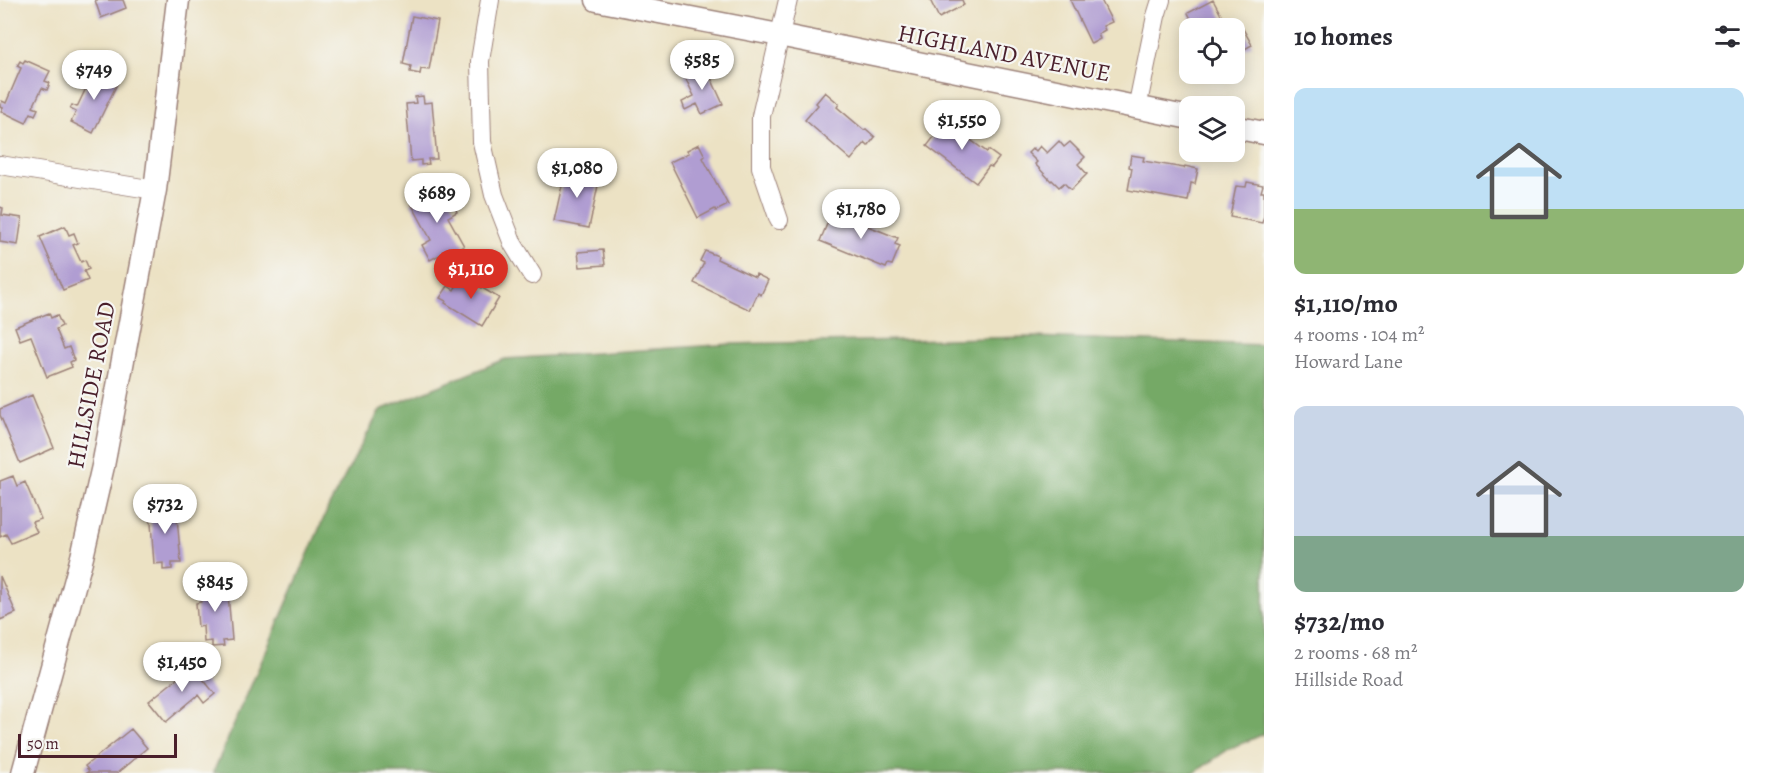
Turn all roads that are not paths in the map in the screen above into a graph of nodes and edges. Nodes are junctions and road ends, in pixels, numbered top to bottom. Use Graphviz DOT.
graph roads {
  1 [pos="178,0"];
  2 [pos="490,0"];
  3 [pos="597,0"];
  4 [pos="788,0"];
  5 [pos="1161,0"];
  6 [pos="779,35"];
  7 [pos="1137,108"];
  8 [pos="1179,116"];
  9 [pos="1245,129"];
  10 [pos="1264,133"];
  11 [pos="0,165"];
  12 [pos="155,190"];
  13 [pos="779,220"];
  14 [pos="532,274"];
  15 [pos="23,773"];
  1 -- 12 [label="street, HILLSIDE ROAD"];
  2 -- 14 [label="street"];
  3 -- 6 [label="street, HIGHLAND AVENUE"];
  4 -- 6 [label="street"];
  5 -- 7 [label="street"];
  6 -- 7 [label="street, HIGHLAND AVENUE"];
  6 -- 13 [label="street"];
  7 -- 8 [label="street, HIGHLAND AVENUE"];
  9 -- 10 [label="street"];
  11 -- 12 [label="street"];
  12 -- 15 [label="street, HILLSIDE ROAD"];
}
